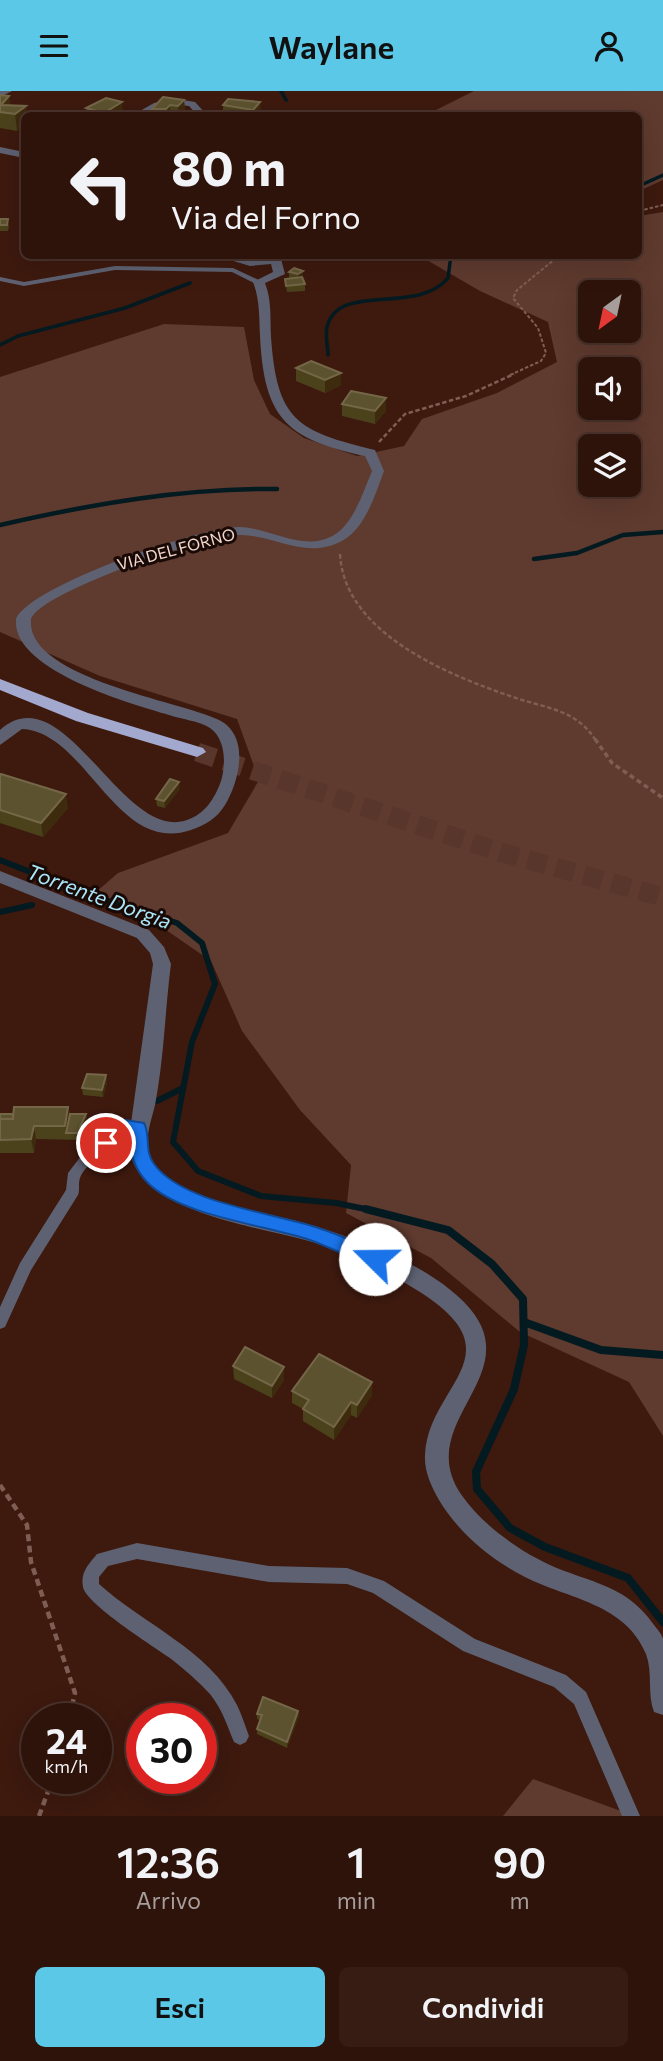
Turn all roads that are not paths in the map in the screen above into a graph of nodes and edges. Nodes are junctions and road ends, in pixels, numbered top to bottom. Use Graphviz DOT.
graph roads {
  1 [pos="8,91"];
  2 [pos="0,94"];
  3 [pos="141,100"];
  4 [pos="138,112"];
  5 [pos="143,112"];
  6 [pos="199,112"];
  7 [pos="0,150"];
  8 [pos="21,154"];
  9 [pos="232,259"];
  10 [pos="269,259"];
  11 [pos="274,259"];
  12 [pos="0,279"];
  13 [pos="259,282"];
  14 [pos="0,684"];
  15 [pos="0,740"];
  16 [pos="197,752"];
  17 [pos="0,877"];
  18 [pos="138,1128"];
  19 [pos="0,1323"];
  20 [pos="663,1703"];
  21 [pos="240,1736"];
  22 [pos="631,1816"];
  1 -- 2 [label="street"];
  3 -- 4 [label="street"];
  5 -- 6 [label="street"];
  7 -- 8 [label="street"];
  9 -- 10 [label="street"];
  11 -- 13 [label="street"];
  12 -- 13 [label="lane"];
  13 -- 15 [label="street, VIA DEL FORNO"];
  14 -- 16 [label="highway"];
  17 -- 18 [label="street"];
  18 -- 19 [label="lane"];
  18 -- 20 [label="street"];
  21 -- 22 [label="lane"];
}
